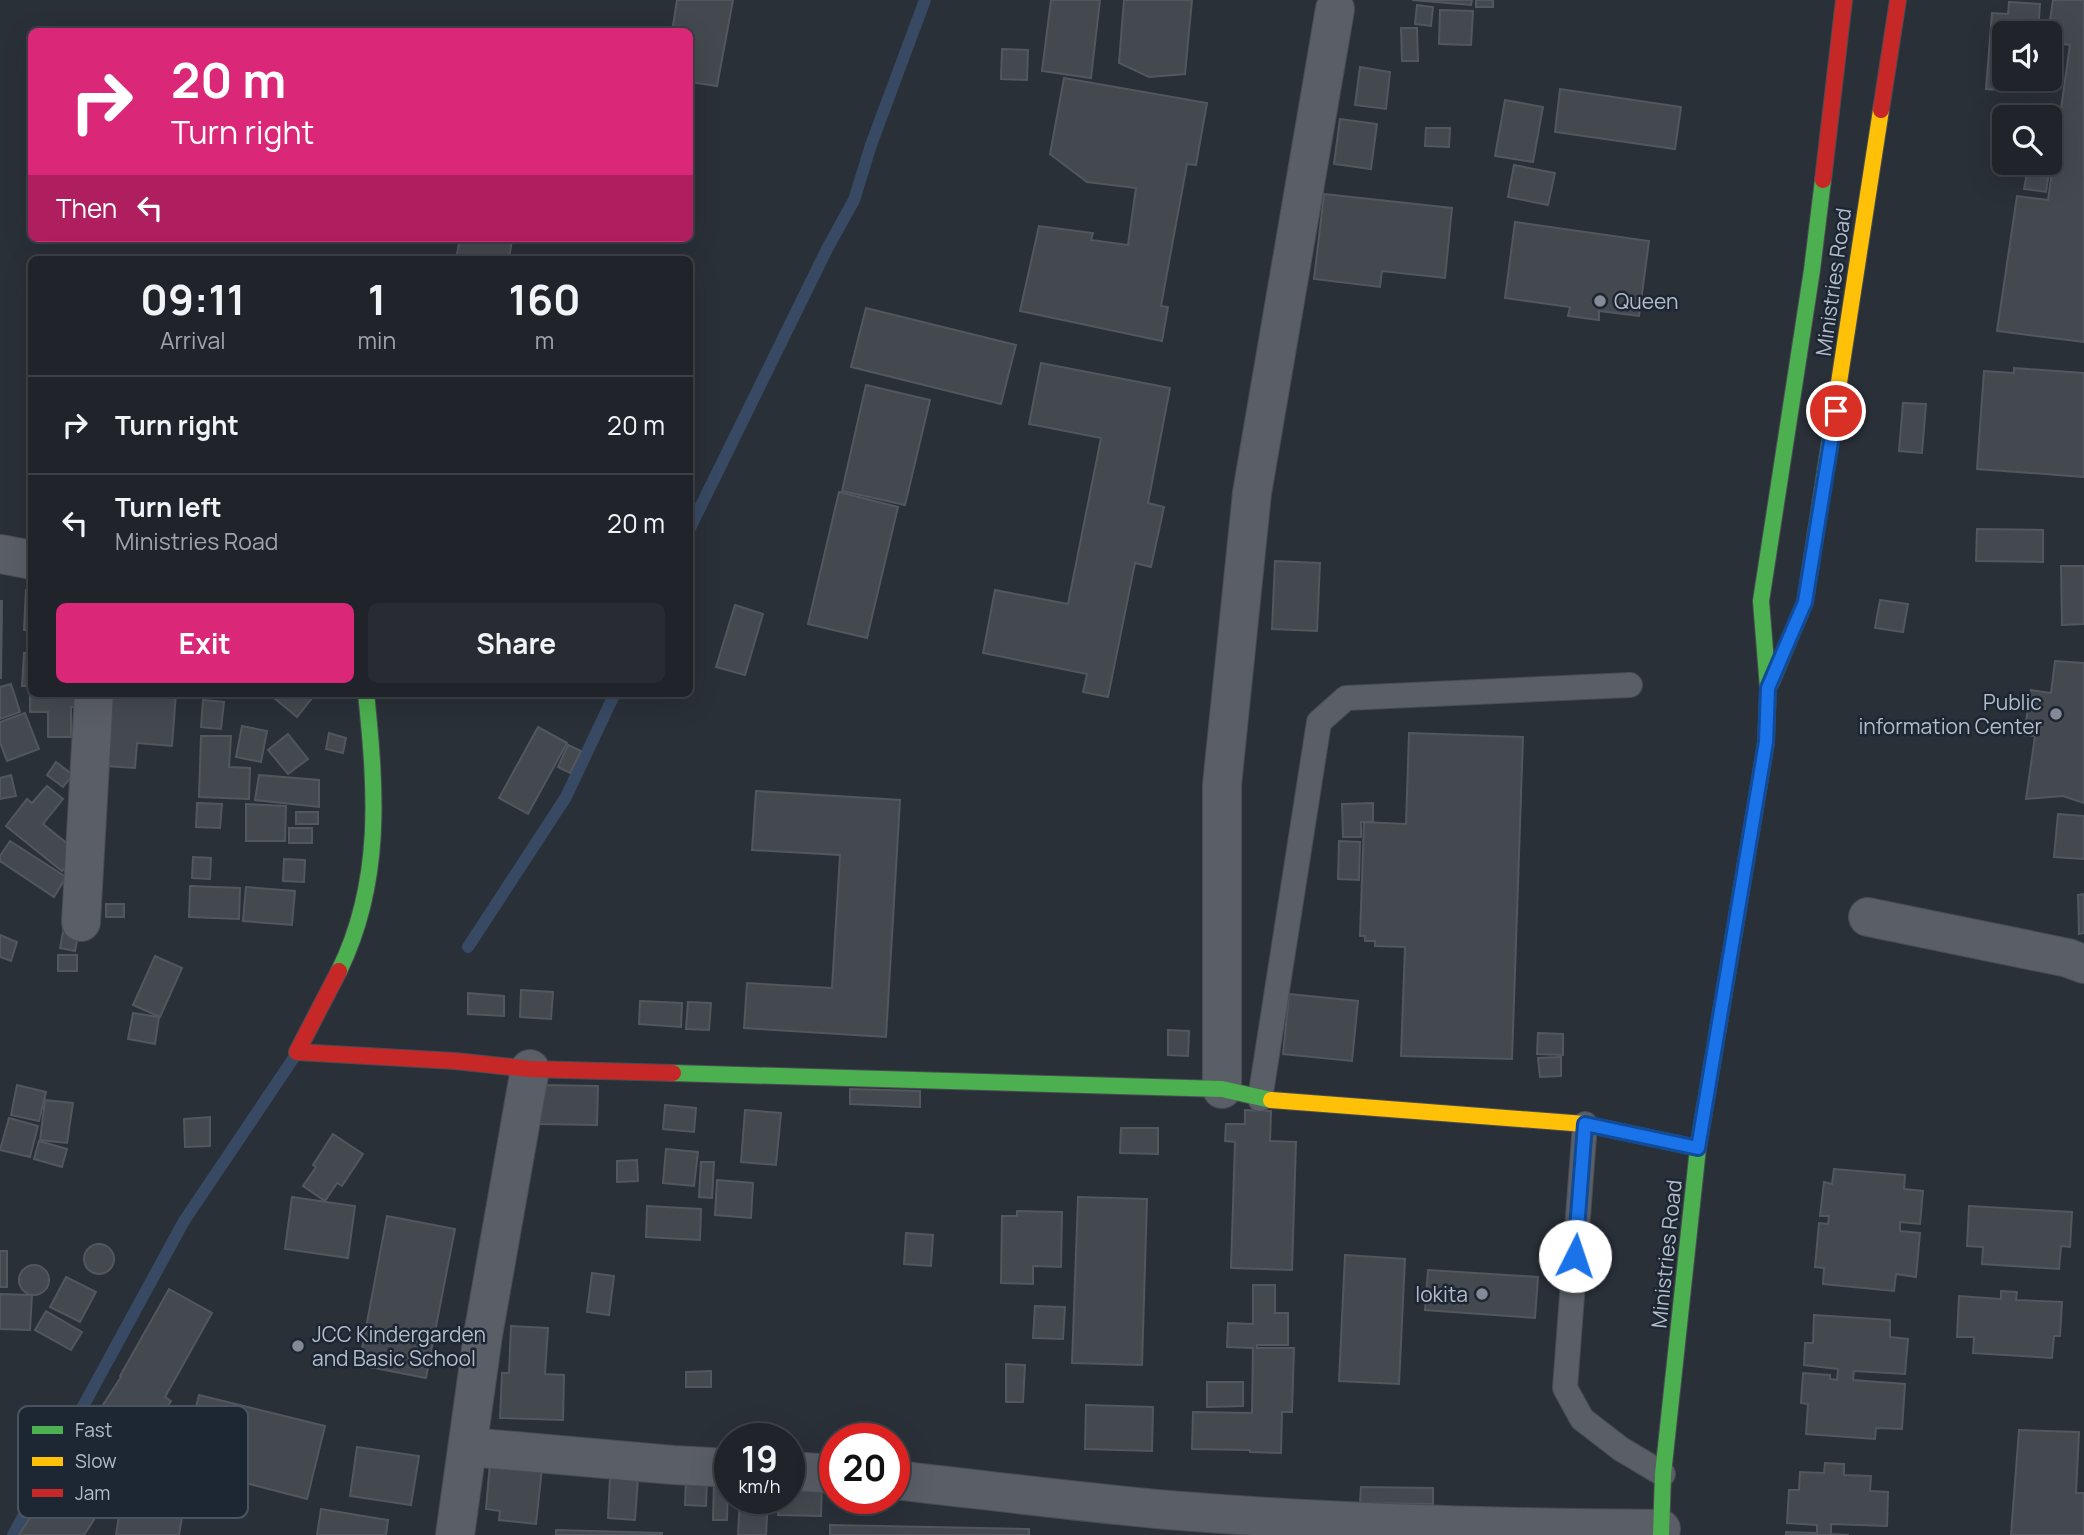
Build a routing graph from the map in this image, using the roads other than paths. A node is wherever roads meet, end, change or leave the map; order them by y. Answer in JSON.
{"nodes":[{"id":1,"x":1844,"y":0,"type":"edge"},
{"id":2,"x":1898,"y":0,"type":"edge"},
{"id":3,"x":1335,"y":9,"type":"dead end"},
{"id":4,"x":0,"y":554,"type":"edge"},
{"id":5,"x":28,"y":559,"type":"edge"},
{"id":6,"x":1630,"y":685,"type":"dead end"},
{"id":7,"x":1768,"y":688,"type":"junction"},
{"id":8,"x":94,"y":697,"type":"edge"},
{"id":9,"x":366,"y":697,"type":"edge"},
{"id":10,"x":1868,"y":917,"type":"dead end"},
{"id":11,"x":81,"y":922,"type":"dead end"},
{"id":12,"x":2084,"y":964,"type":"edge"},
{"id":13,"x":530,"y":1069,"type":"junction"},
{"id":14,"x":1222,"y":1089,"type":"junction"},
{"id":15,"x":1260,"y":1099,"type":"junction"},
{"id":16,"x":1585,"y":1124,"type":"junction"},
{"id":17,"x":1698,"y":1148,"type":"junction"},
{"id":18,"x":469,"y":1447,"type":"junction"},
{"id":19,"x":714,"y":1467,"type":"edge"},
{"id":20,"x":1663,"y":1474,"type":"junction"},
{"id":21,"x":910,"y":1482,"type":"edge"},
{"id":22,"x":1661,"y":1532,"type":"edge"},
{"id":23,"x":455,"y":1535,"type":"edge"}],
"edges":[{"from":1,"to":7,"type":"main road","name":"Ministries Road"},
{"from":2,"to":7,"type":"main road","name":"Ministries Road"},
{"from":3,"to":14,"type":"street"},
{"from":4,"to":5,"type":"street"},
{"from":6,"to":15,"type":"lane"},
{"from":7,"to":17,"type":"main road","name":"Ministries Road"},
{"from":8,"to":11,"type":"street"},
{"from":9,"to":13,"type":"main road"},
{"from":10,"to":12,"type":"street"},
{"from":13,"to":14,"type":"main road"},
{"from":13,"to":18,"type":"street"},
{"from":14,"to":15,"type":"main road"},
{"from":15,"to":16,"type":"main road"},
{"from":16,"to":17,"type":"main road"},
{"from":16,"to":20,"type":"lane"},
{"from":17,"to":20,"type":"main road","name":"Ministries Road"},
{"from":18,"to":19,"type":"street"},
{"from":18,"to":23,"type":"street"},
{"from":20,"to":22,"type":"main road","name":"Ministries Road"},
{"from":21,"to":22,"type":"street"}]}
